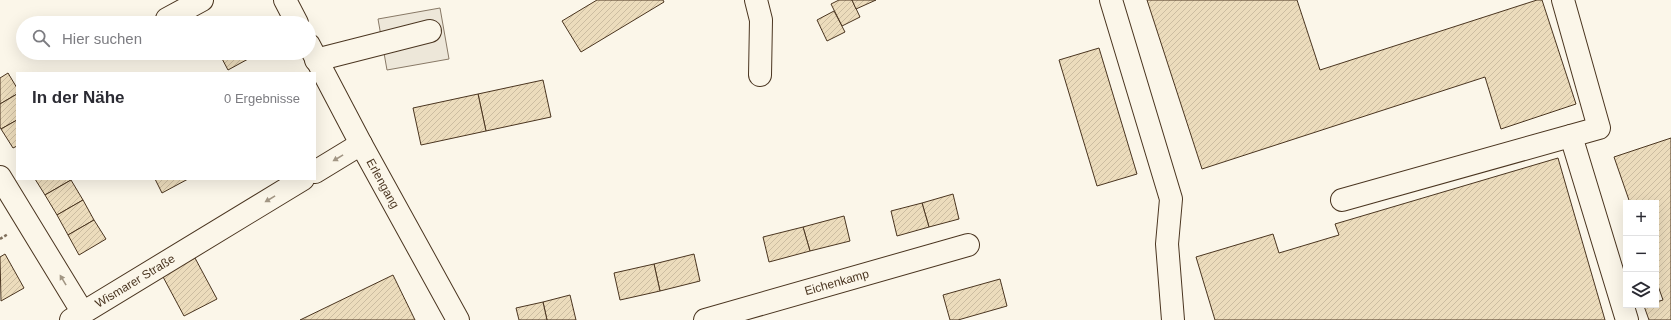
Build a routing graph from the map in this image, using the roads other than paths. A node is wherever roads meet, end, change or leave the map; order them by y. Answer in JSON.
{"nodes":[{"id":1,"x":202,"y":0,"type":"edge"},
{"id":2,"x":285,"y":0,"type":"edge"},
{"id":3,"x":756,"y":0,"type":"edge"},
{"id":4,"x":1111,"y":0,"type":"edge"},
{"id":5,"x":1563,"y":0,"type":"edge"},
{"id":6,"x":173,"y":16,"type":"edge"},
{"id":7,"x":293,"y":16,"type":"edge"},
{"id":8,"x":430,"y":31,"type":"dead end"},
{"id":9,"x":316,"y":52,"type":"edge"},
{"id":10,"x":316,"y":59,"type":"edge"},
{"id":11,"x":760,"y":75,"type":"dead end"},
{"id":12,"x":1571,"y":136,"type":"junction"},
{"id":13,"x":361,"y":144,"type":"junction"},
{"id":14,"x":316,"y":171,"type":"edge"},
{"id":15,"x":0,"y":178,"type":"edge"},
{"id":16,"x":301,"y":180,"type":"edge"},
{"id":17,"x":1342,"y":200,"type":"dead end"},
{"id":18,"x":968,"y":245,"type":"dead end"},
{"id":19,"x":77,"y":317,"type":"edge"},
{"id":20,"x":458,"y":320,"type":"edge"},
{"id":21,"x":705,"y":320,"type":"edge"},
{"id":22,"x":1173,"y":320,"type":"edge"},
{"id":23,"x":1627,"y":320,"type":"edge"}],
"edges":[{"from":1,"to":6,"type":"street"},
{"from":2,"to":7,"type":"street"},
{"from":3,"to":11,"type":"street"},
{"from":4,"to":22,"type":"street"},
{"from":5,"to":12,"type":"street"},
{"from":8,"to":9,"type":"street"},
{"from":10,"to":13,"type":"street","name":"Erlengang"},
{"from":12,"to":17,"type":"street"},
{"from":12,"to":23,"type":"street"},
{"from":13,"to":14,"type":"street","one_way":true},
{"from":13,"to":20,"type":"street","name":"Erlengang"},
{"from":19,"to":15,"type":"street","name":"Wismarer Straße","one_way":true},
{"from":16,"to":19,"type":"street","name":"Wismarer Straße","one_way":true},
{"from":18,"to":21,"type":"street","name":"Eichenkamp"}]}
